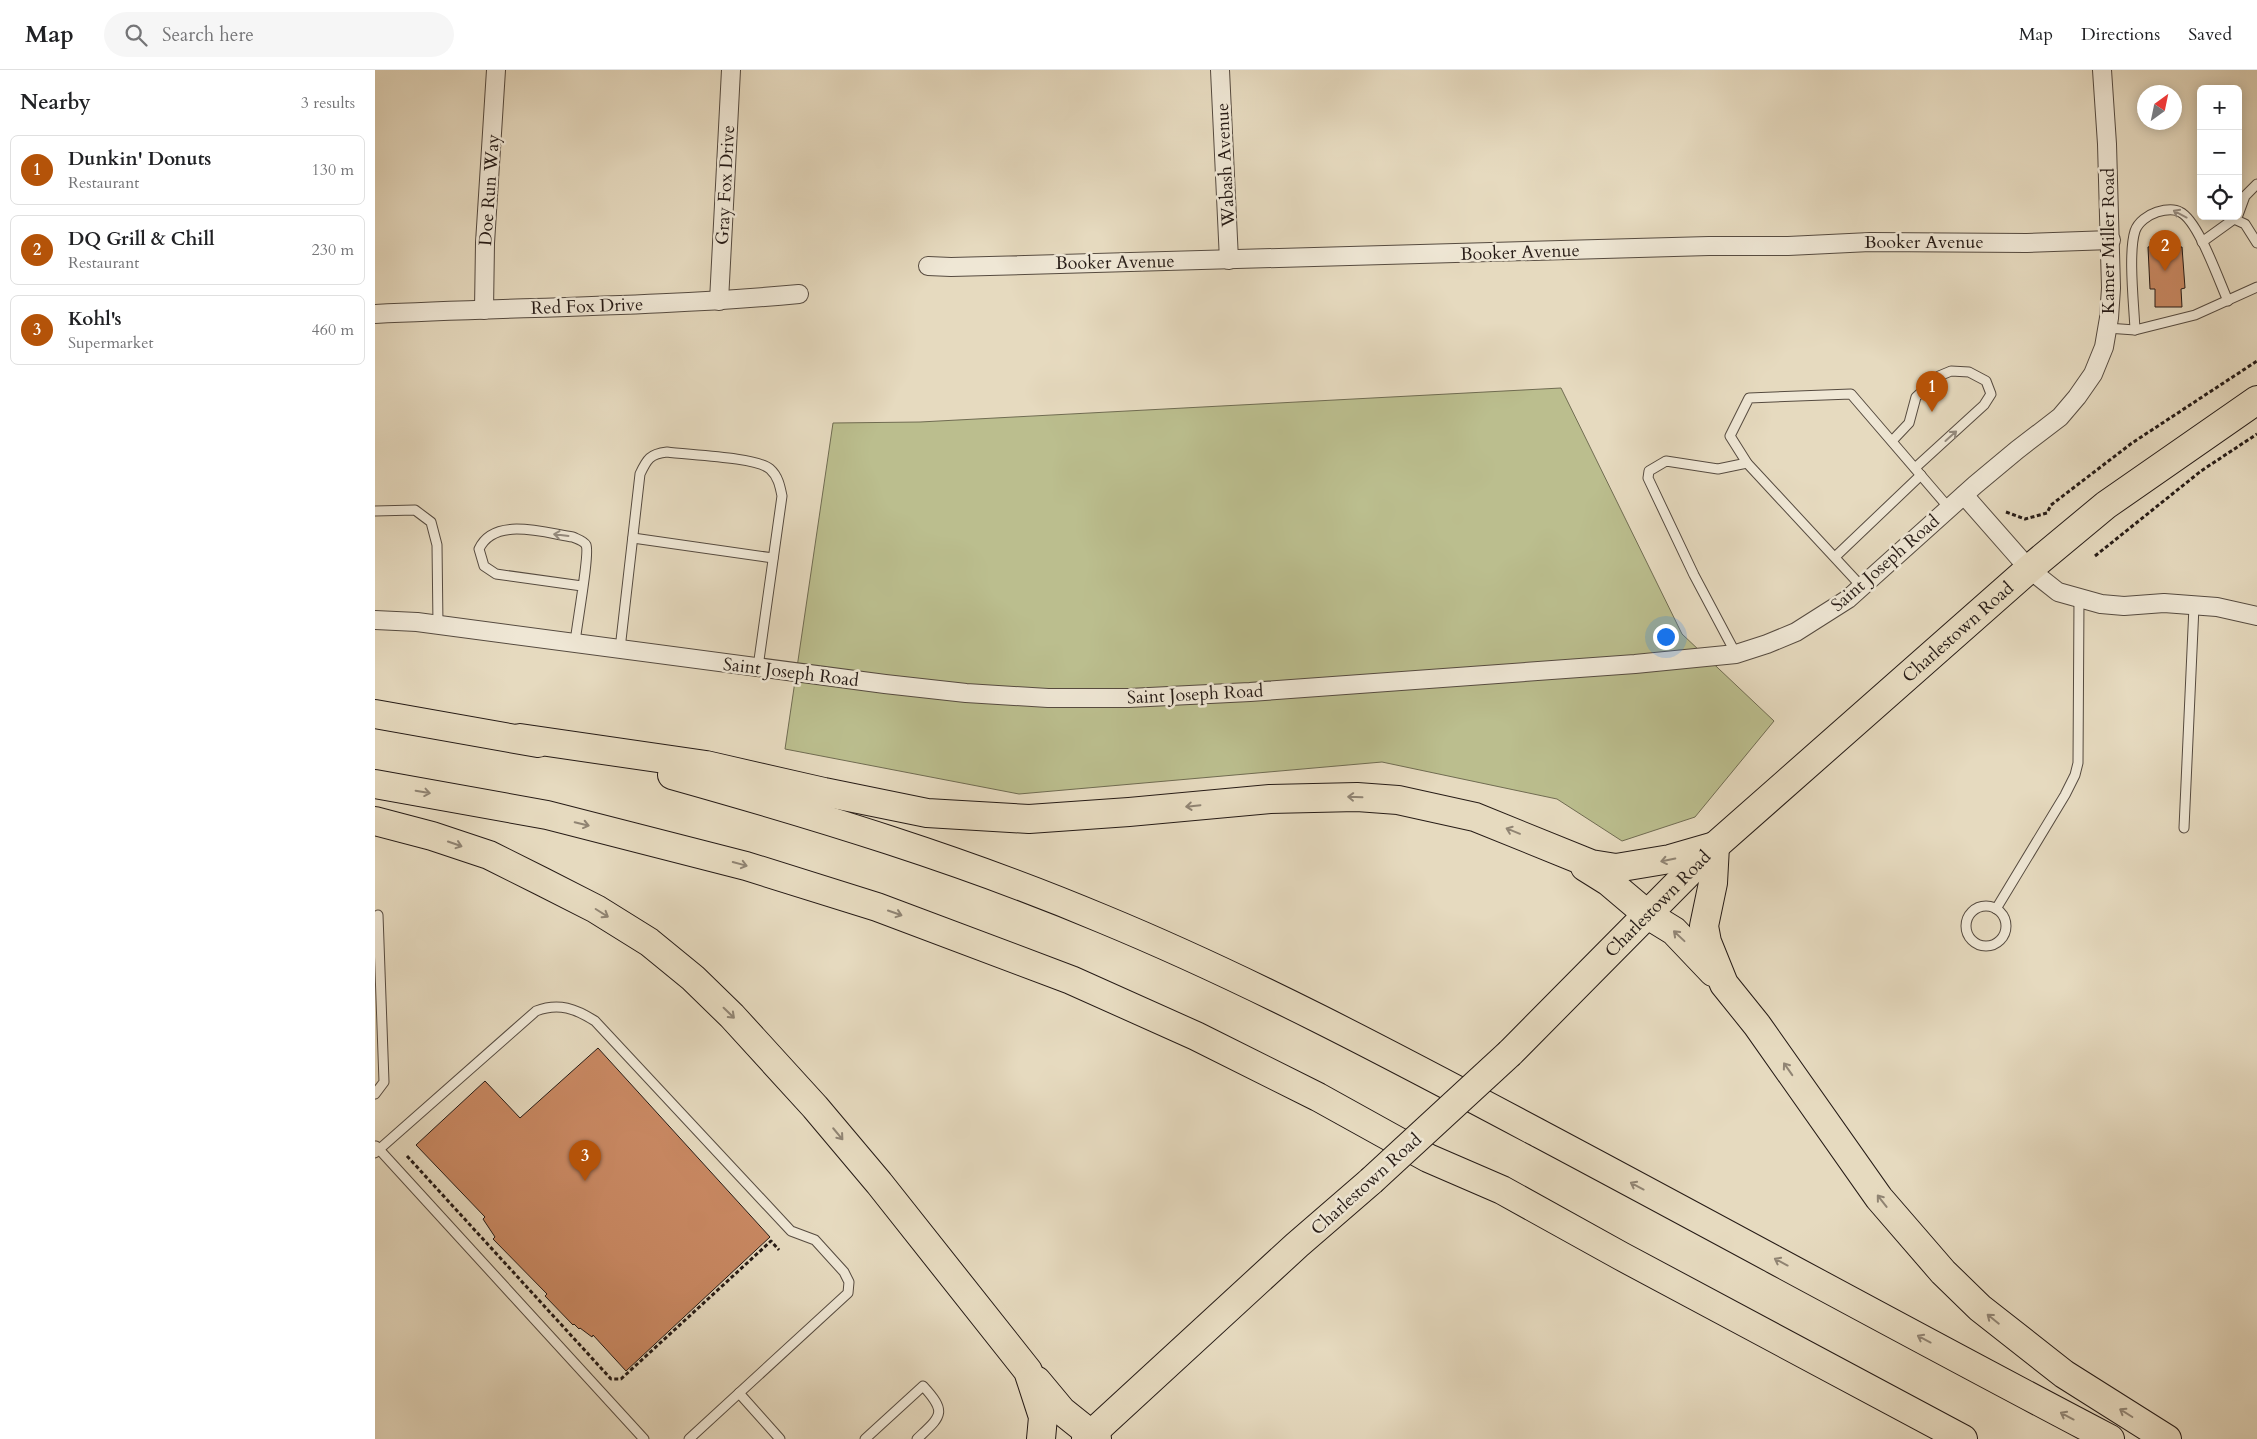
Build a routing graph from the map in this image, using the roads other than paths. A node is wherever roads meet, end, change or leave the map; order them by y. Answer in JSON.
{"nodes":[{"id":1,"x":496,"y":70,"type":"edge"},
{"id":2,"x":731,"y":70,"type":"edge"},
{"id":3,"x":1220,"y":70,"type":"edge"},
{"id":4,"x":2103,"y":70,"type":"edge"},
{"id":5,"x":2257,"y":184,"type":"edge"},
{"id":6,"x":2242,"y":205,"type":"edge"},
{"id":7,"x":2232,"y":220,"type":"edge"},
{"id":8,"x":2241,"y":220,"type":"edge"},
{"id":9,"x":2111,"y":240,"type":"junction"},
{"id":10,"x":2202,"y":242,"type":"junction"},
{"id":11,"x":2257,"y":243,"type":"edge"},
{"id":12,"x":1229,"y":260,"type":"junction"},
{"id":13,"x":928,"y":266,"type":"dead end"},
{"id":14,"x":2257,"y":287,"type":"edge"},
{"id":15,"x":799,"y":294,"type":"dead end"},
{"id":16,"x":719,"y":301,"type":"junction"},
{"id":17,"x":2228,"y":301,"type":"junction"},
{"id":18,"x":484,"y":310,"type":"junction"},
{"id":19,"x":375,"y":314,"type":"edge"},
{"id":20,"x":2107,"y":328,"type":"junction"},
{"id":21,"x":2135,"y":330,"type":"junction"},
{"id":22,"x":2257,"y":400,"type":"edge"},
{"id":23,"x":1892,"y":442,"type":"junction"},
{"id":24,"x":1747,"y":463,"type":"junction"},
{"id":25,"x":1918,"y":472,"type":"junction"},
{"id":26,"x":1964,"y":495,"type":"junction"},
{"id":27,"x":1949,"y":508,"type":"junction"},
{"id":28,"x":375,"y":511,"type":"edge"},
{"id":29,"x":633,"y":538,"type":"junction"},
{"id":30,"x":1835,"y":557,"type":"junction"},
{"id":31,"x":773,"y":558,"type":"junction"},
{"id":32,"x":2029,"y":569,"type":"junction"},
{"id":33,"x":582,"y":586,"type":"junction"},
{"id":34,"x":1863,"y":587,"type":"junction"},
{"id":35,"x":2079,"y":599,"type":"junction"},
{"id":36,"x":2194,"y":606,"type":"junction"},
{"id":37,"x":2257,"y":616,"type":"edge"},
{"id":38,"x":375,"y":620,"type":"edge"},
{"id":39,"x":438,"y":625,"type":"junction"},
{"id":40,"x":575,"y":643,"type":"junction"},
{"id":41,"x":620,"y":649,"type":"junction"},
{"id":42,"x":1736,"y":654,"type":"junction"},
{"id":43,"x":757,"y":667,"type":"junction"},
{"id":44,"x":375,"y":714,"type":"edge"},
{"id":45,"x":520,"y":738,"type":"junction"},
{"id":46,"x":375,"y":784,"type":"edge"},
{"id":47,"x":375,"y":821,"type":"edge"},
{"id":48,"x":2184,"y":828,"type":"dead end"},
{"id":49,"x":1715,"y":846,"type":"junction"},
{"id":50,"x":1570,"y":857,"type":"junction"},
{"id":51,"x":1996,"y":909,"type":"junction"},
{"id":52,"x":1648,"y":914,"type":"junction"},
{"id":53,"x":378,"y":915,"type":"dead end"},
{"id":54,"x":1724,"y":984,"type":"junction"},
{"id":55,"x":375,"y":1094,"type":"edge"},
{"id":56,"x":376,"y":1149,"type":"edge"},
{"id":57,"x":1029,"y":1371,"type":"junction"},
{"id":58,"x":739,"y":1393,"type":"junction"},
{"id":59,"x":1091,"y":1437,"type":"edge"},
{"id":60,"x":644,"y":1439,"type":"edge"},
{"id":61,"x":689,"y":1439,"type":"edge"},
{"id":62,"x":781,"y":1439,"type":"edge"},
{"id":63,"x":865,"y":1439,"type":"edge"},
{"id":64,"x":917,"y":1439,"type":"edge"},
{"id":65,"x":1041,"y":1439,"type":"edge"},
{"id":66,"x":1963,"y":1439,"type":"edge"},
{"id":67,"x":2110,"y":1439,"type":"edge"},
{"id":68,"x":2167,"y":1439,"type":"edge"}],
"edges":[{"from":1,"to":18,"type":"street","name":"Doe Run Way"},
{"from":2,"to":16,"type":"street","name":"Gray Fox Drive"},
{"from":3,"to":12,"type":"street","name":"Wabash Avenue"},
{"from":4,"to":9,"type":"street","name":"Kamer Miller Road"},
{"from":5,"to":6,"type":"lane"},
{"from":7,"to":10,"type":"lane"},
{"from":8,"to":11,"type":"lane"},
{"from":9,"to":12,"type":"street","name":"Booker Avenue"},
{"from":9,"to":20,"type":"street","name":"Kamer Miller Road"},
{"from":10,"to":17,"type":"lane"},
{"from":10,"to":21,"type":"lane","one_way":true},
{"from":12,"to":13,"type":"street","name":"Booker Avenue"},
{"from":14,"to":17,"type":"lane"},
{"from":15,"to":16,"type":"street","name":"Red Fox Drive"},
{"from":16,"to":18,"type":"street","name":"Red Fox Drive"},
{"from":17,"to":21,"type":"lane"},
{"from":18,"to":19,"type":"street","name":"Red Fox Drive"},
{"from":20,"to":21,"type":"lane"},
{"from":20,"to":26,"type":"street","name":"Kamer Miller Road"},
{"from":22,"to":32,"type":"main road","name":"Charlestown Road"},
{"from":23,"to":24,"type":"lane"},
{"from":23,"to":25,"type":"lane"},
{"from":25,"to":23,"type":"lane","one_way":true},
{"from":24,"to":30,"type":"lane"},
{"from":24,"to":42,"type":"lane"},
{"from":25,"to":27,"type":"lane"},
{"from":25,"to":30,"type":"lane"},
{"from":26,"to":27,"type":"street","name":"Saint Joseph Road"},
{"from":26,"to":32,"type":"street"},
{"from":27,"to":34,"type":"street","name":"Saint Joseph Road"},
{"from":28,"to":39,"type":"lane"},
{"from":29,"to":31,"type":"lane"},
{"from":29,"to":31,"type":"lane"},
{"from":29,"to":41,"type":"lane"},
{"from":30,"to":34,"type":"lane"},
{"from":31,"to":43,"type":"lane"},
{"from":32,"to":35,"type":"street"},
{"from":32,"to":49,"type":"main road","name":"Charlestown Road"},
{"from":33,"to":33,"type":"lane","one_way":true},
{"from":33,"to":40,"type":"lane"},
{"from":34,"to":42,"type":"street","name":"Saint Joseph Road"},
{"from":35,"to":36,"type":"street"},
{"from":35,"to":51,"type":"lane"},
{"from":36,"to":37,"type":"street"},
{"from":36,"to":48,"type":"lane"},
{"from":38,"to":39,"type":"street","name":"Saint Joseph Road"},
{"from":39,"to":40,"type":"street","name":"Saint Joseph Road"},
{"from":40,"to":41,"type":"street","name":"Saint Joseph Road"},
{"from":41,"to":43,"type":"street","name":"Saint Joseph Road"},
{"from":42,"to":43,"type":"street","name":"Saint Joseph Road"},
{"from":44,"to":45,"type":"main road"},
{"from":50,"to":45,"type":"main road","one_way":true},
{"from":67,"to":45,"type":"main road","one_way":true},
{"from":46,"to":66,"type":"main road","one_way":true},
{"from":47,"to":57,"type":"main road","one_way":true},
{"from":49,"to":50,"type":"main road","one_way":true},
{"from":49,"to":52,"type":"main road","name":"Charlestown Road"},
{"from":49,"to":54,"type":"main road"},
{"from":50,"to":52,"type":"main road"},
{"from":51,"to":51,"type":"lane"},
{"from":54,"to":52,"type":"main road","one_way":true},
{"from":52,"to":59,"type":"main road","name":"Charlestown Road","bridge":true},
{"from":53,"to":55,"type":"lane"},
{"from":68,"to":54,"type":"main road","one_way":true},
{"from":56,"to":58,"type":"lane"},
{"from":56,"to":60,"type":"lane"},
{"from":57,"to":59,"type":"main road"},
{"from":57,"to":65,"type":"main road"},
{"from":58,"to":61,"type":"lane"},
{"from":58,"to":62,"type":"lane"},
{"from":63,"to":64,"type":"lane"}]}
